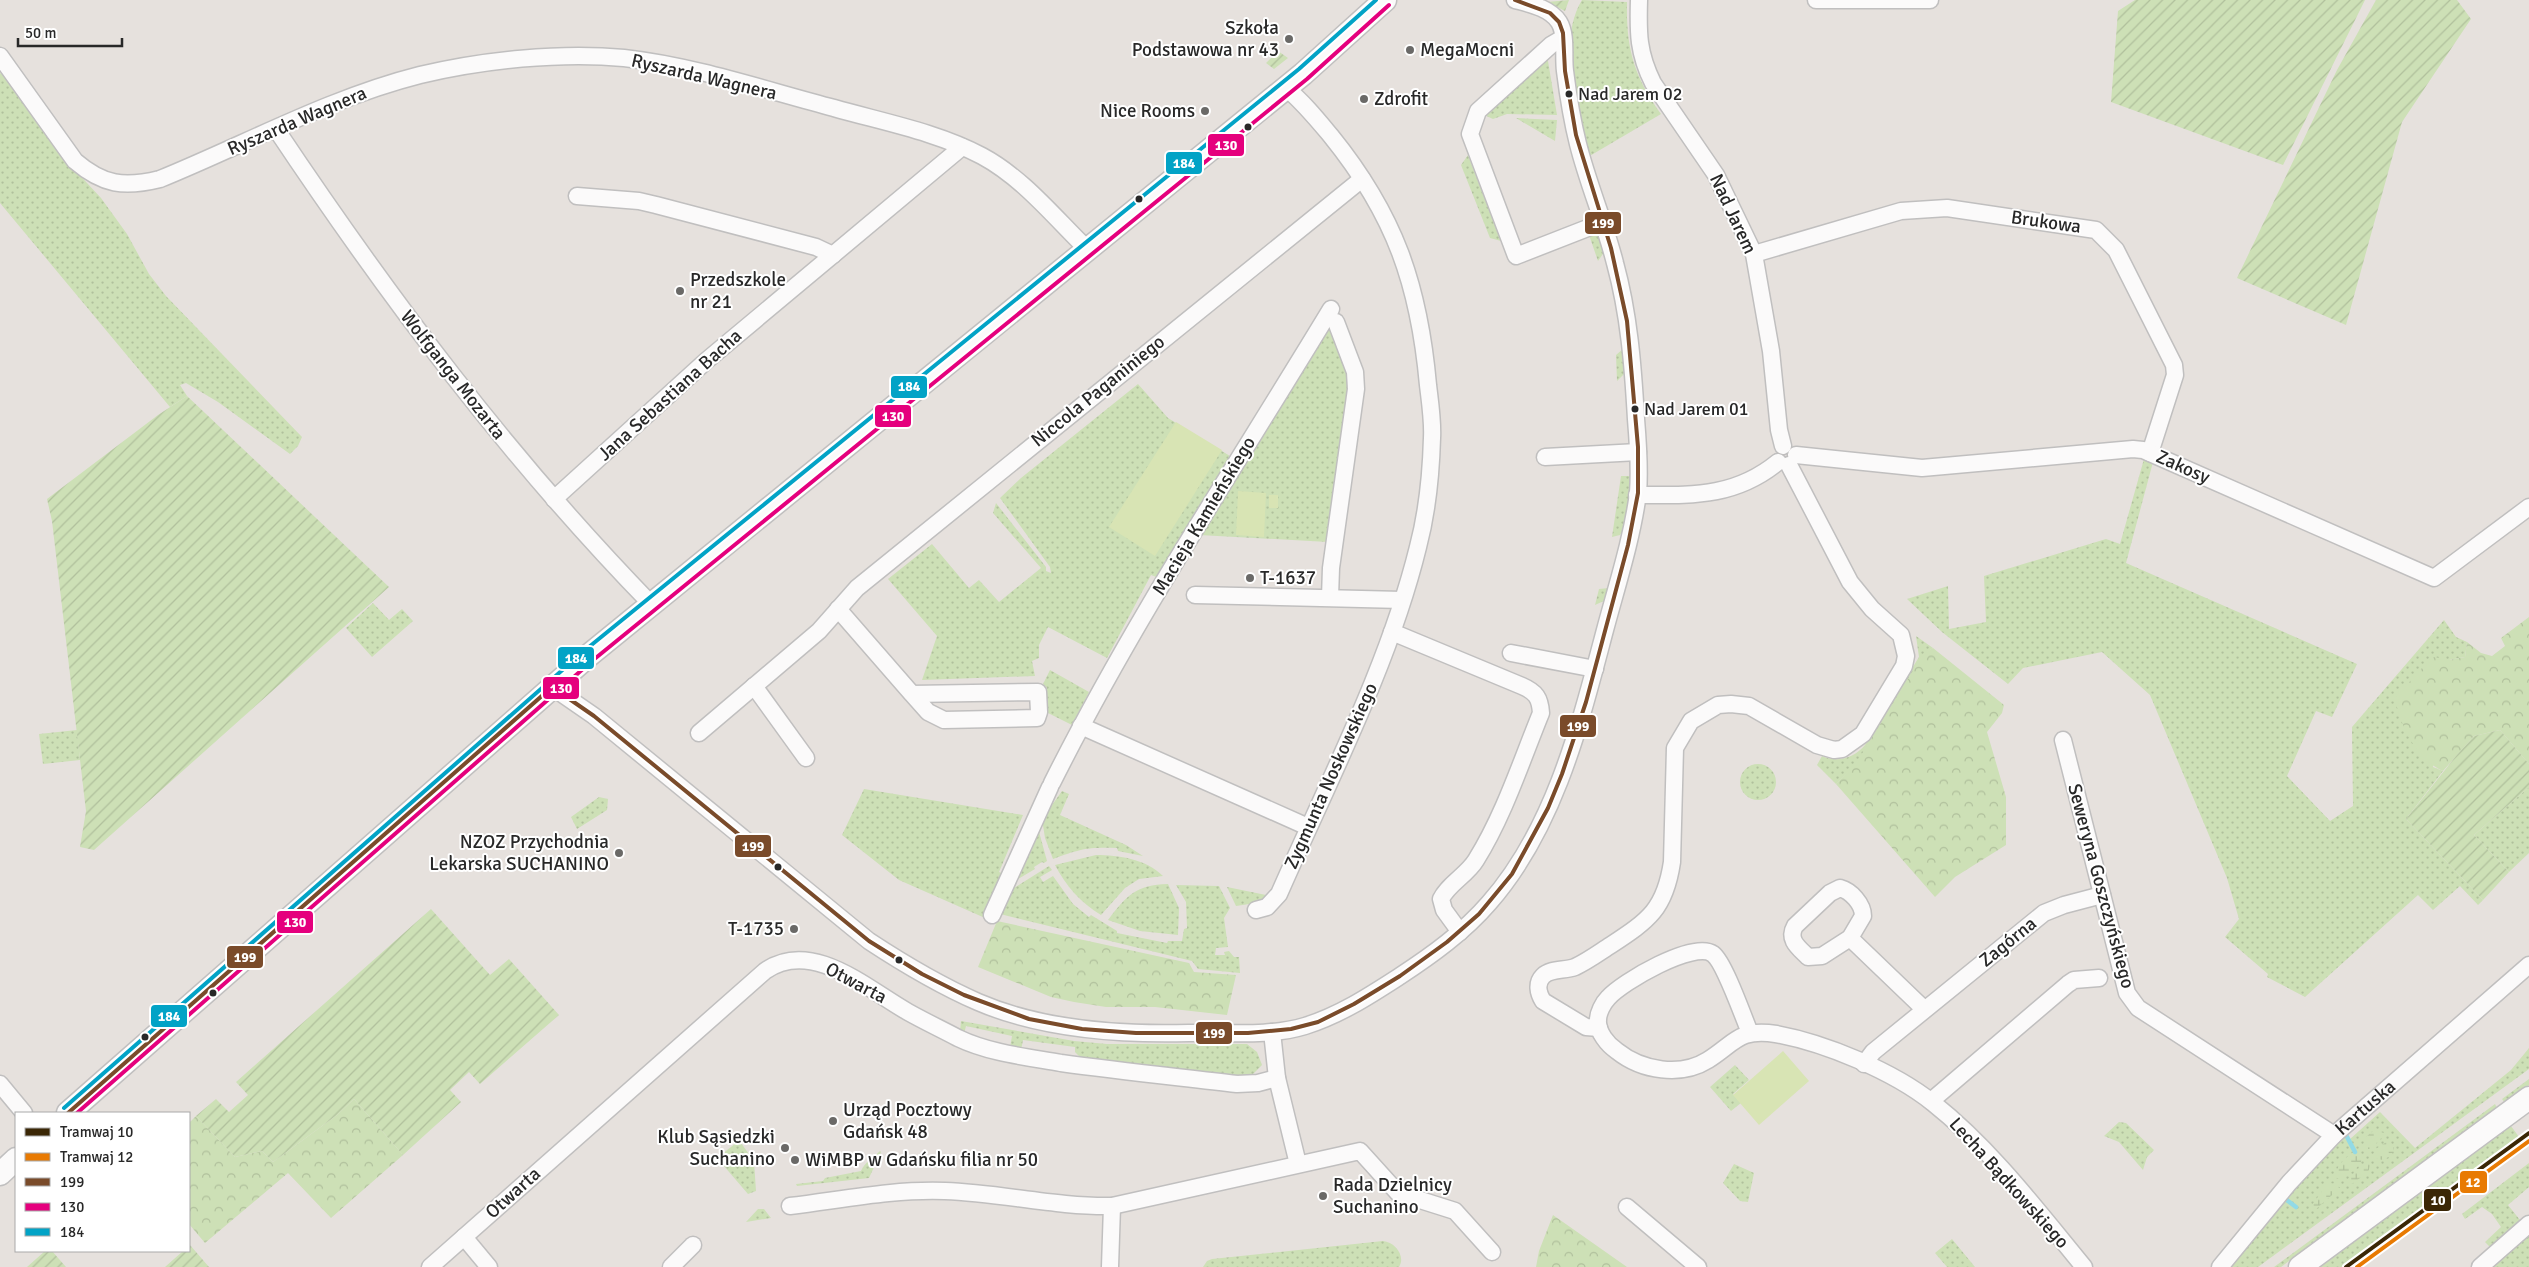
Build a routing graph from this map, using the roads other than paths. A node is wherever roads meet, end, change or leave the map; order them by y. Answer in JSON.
{"nodes":[{"id":1,"x":1385,"y":0,"type":"edge"},
{"id":2,"x":1515,"y":0,"type":"edge"},
{"id":3,"x":1639,"y":0,"type":"edge"},
{"id":4,"x":1816,"y":0,"type":"edge"},
{"id":5,"x":1930,"y":0,"type":"edge"},
{"id":6,"x":1563,"y":38,"type":"junction"},
{"id":7,"x":0,"y":56,"type":"edge"},
{"id":8,"x":1286,"y":88,"type":"junction"},
{"id":9,"x":276,"y":129,"type":"junction"},
{"id":10,"x":962,"y":147,"type":"junction"},
{"id":11,"x":1362,"y":179,"type":"junction"},
{"id":12,"x":577,"y":196,"type":"dead end"},
{"id":13,"x":1603,"y":222,"type":"junction"},
{"id":14,"x":1087,"y":249,"type":"junction"},
{"id":15,"x":1754,"y":254,"type":"junction"},
{"id":16,"x":833,"y":255,"type":"junction"},
{"id":17,"x":1638,"y":452,"type":"junction"},
{"id":18,"x":2150,"y":453,"type":"junction"},
{"id":19,"x":1787,"y":457,"type":"junction"},
{"id":20,"x":1545,"y":458,"type":"dead end"},
{"id":21,"x":1638,"y":495,"type":"junction"},
{"id":22,"x":554,"y":499,"type":"junction"},
{"id":23,"x":2529,"y":507,"type":"edge"},
{"id":24,"x":1195,"y":595,"type":"dead end"},
{"id":25,"x":1330,"y":597,"type":"junction"},
{"id":26,"x":1402,"y":600,"type":"junction"},
{"id":27,"x":651,"y":604,"type":"junction"},
{"id":28,"x":838,"y":610,"type":"junction"},
{"id":29,"x":1392,"y":632,"type":"junction"},
{"id":30,"x":1511,"y":652,"type":"dead end"},
{"id":31,"x":1595,"y":668,"type":"junction"},
{"id":32,"x":754,"y":686,"type":"junction"},
{"id":33,"x":552,"y":687,"type":"junction"},
{"id":34,"x":912,"y":694,"type":"junction"},
{"id":35,"x":1081,"y":726,"type":"junction"},
{"id":36,"x":699,"y":733,"type":"dead end"},
{"id":37,"x":2063,"y":740,"type":"dead end"},
{"id":38,"x":806,"y":758,"type":"dead end"},
{"id":39,"x":1308,"y":827,"type":"junction"},
{"id":40,"x":2102,"y":895,"type":"junction"},
{"id":41,"x":1256,"y":910,"type":"dead end"},
{"id":42,"x":992,"y":914,"type":"dead end"},
{"id":43,"x":1460,"y":932,"type":"junction"},
{"id":44,"x":1850,"y":938,"type":"junction"},
{"id":45,"x":2529,"y":965,"type":"edge"},
{"id":46,"x":2099,"y":978,"type":"dead end"},
{"id":47,"x":1924,"y":1009,"type":"junction"},
{"id":48,"x":1599,"y":1028,"type":"junction"},
{"id":49,"x":1272,"y":1032,"type":"junction"},
{"id":50,"x":1750,"y":1033,"type":"junction"},
{"id":51,"x":1864,"y":1064,"type":"junction"},
{"id":52,"x":1277,"y":1078,"type":"junction"},
{"id":53,"x":0,"y":1084,"type":"edge"},
{"id":54,"x":2528,"y":1100,"type":"edge"},
{"id":55,"x":1931,"y":1102,"type":"junction"},
{"id":56,"x":23,"y":1112,"type":"edge"},
{"id":57,"x":69,"y":1112,"type":"edge"},
{"id":58,"x":2334,"y":1135,"type":"junction"},
{"id":59,"x":15,"y":1160,"type":"edge"},
{"id":60,"x":1298,"y":1164,"type":"junction"},
{"id":61,"x":0,"y":1174,"type":"edge"},
{"id":62,"x":790,"y":1206,"type":"dead end"},
{"id":63,"x":1112,"y":1206,"type":"junction"},
{"id":64,"x":1627,"y":1207,"type":"dead end"},
{"id":65,"x":2529,"y":1224,"type":"edge"},
{"id":66,"x":464,"y":1237,"type":"junction"},
{"id":67,"x":693,"y":1245,"type":"dead end"},
{"id":68,"x":1492,"y":1252,"type":"dead end"},
{"id":69,"x":430,"y":1267,"type":"edge"},
{"id":70,"x":489,"y":1267,"type":"edge"},
{"id":71,"x":671,"y":1267,"type":"edge"},
{"id":72,"x":1110,"y":1267,"type":"edge"},
{"id":73,"x":1698,"y":1267,"type":"edge"},
{"id":74,"x":2084,"y":1267,"type":"edge"},
{"id":75,"x":2220,"y":1267,"type":"edge"},
{"id":76,"x":2300,"y":1267,"type":"edge"},
{"id":77,"x":2480,"y":1267,"type":"edge"}],
"edges":[{"from":1,"to":8,"type":"street"},
{"from":2,"to":6,"type":"street"},
{"from":3,"to":15,"type":"street","name":"Nad Jarem"},
{"from":4,"to":5,"type":"street"},
{"from":6,"to":13,"type":"street"},
{"from":6,"to":13,"type":"street"},
{"from":7,"to":9,"type":"street","name":"Ryszarda Wagnera"},
{"from":8,"to":11,"type":"street","name":"Zygmunta Noskowskiego"},
{"from":8,"to":14,"type":"street"},
{"from":9,"to":10,"type":"street","name":"Ryszarda Wagnera"},
{"from":9,"to":22,"type":"street","name":"Wolfganga Mozarta"},
{"from":10,"to":14,"type":"street","name":"Ryszarda Wagnera"},
{"from":10,"to":16,"type":"street","name":"Jana Sebastiana Bacha"},
{"from":11,"to":26,"type":"street","name":"Zygmunta Noskowskiego"},
{"from":11,"to":28,"type":"street","name":"Niccola Paganiniego"},
{"from":12,"to":16,"type":"street"},
{"from":13,"to":17,"type":"street"},
{"from":14,"to":27,"type":"street"},
{"from":15,"to":18,"type":"street","name":"Brukowa"},
{"from":15,"to":19,"type":"street","name":"Nad Jarem"},
{"from":16,"to":22,"type":"street","name":"Jana Sebastiana Bacha"},
{"from":17,"to":20,"type":"street"},
{"from":17,"to":21,"type":"street"},
{"from":18,"to":19,"type":"street","name":"Zakosy"},
{"from":18,"to":23,"type":"street","name":"Zakosy"},
{"from":19,"to":21,"type":"street"},
{"from":19,"to":48,"type":"street"},
{"from":21,"to":31,"type":"street"},
{"from":22,"to":27,"type":"street","name":"Wolfganga Mozarta"},
{"from":24,"to":25,"type":"street","name":"Macieja Kamieńskiego"},
{"from":25,"to":26,"type":"street","name":"Macieja Kamieńskiego"},
{"from":25,"to":35,"type":"street","name":"Macieja Kamieńskiego"},
{"from":26,"to":29,"type":"street","name":"Zygmunta Noskowskiego"},
{"from":27,"to":33,"type":"street"},
{"from":28,"to":32,"type":"street","name":"Niccola Paganiniego"},
{"from":28,"to":34,"type":"street"},
{"from":29,"to":39,"type":"street","name":"Zygmunta Noskowskiego"},
{"from":29,"to":43,"type":"street"},
{"from":30,"to":31,"type":"street"},
{"from":31,"to":43,"type":"street"},
{"from":32,"to":36,"type":"street","name":"Niccola Paganiniego"},
{"from":32,"to":38,"type":"street"},
{"from":33,"to":49,"type":"street"},
{"from":33,"to":57,"type":"street"},
{"from":34,"to":34,"type":"street"},
{"from":35,"to":39,"type":"street"},
{"from":35,"to":42,"type":"street","name":"Macieja Kamieńskiego"},
{"from":37,"to":40,"type":"street","name":"Seweryna Goszczyńskiego"},
{"from":39,"to":41,"type":"street","name":"Zygmunta Noskowskiego"},
{"from":40,"to":47,"type":"street","name":"Zagórna"},
{"from":40,"to":58,"type":"street","name":"Seweryna Goszczyńskiego"},
{"from":43,"to":49,"type":"street"},
{"from":44,"to":44,"type":"street"},
{"from":44,"to":47,"type":"street"},
{"from":45,"to":58,"type":"street","name":"Kartuska"},
{"from":46,"to":55,"type":"street"},
{"from":47,"to":51,"type":"street","name":"Zagórna"},
{"from":48,"to":50,"type":"street","name":"Lecha Bądkowskiego"},
{"from":48,"to":50,"type":"street"},
{"from":49,"to":52,"type":"street"},
{"from":50,"to":51,"type":"street","name":"Lecha Bądkowskiego"},
{"from":51,"to":55,"type":"street","name":"Lecha Bądkowskiego"},
{"from":52,"to":60,"type":"street"},
{"from":52,"to":66,"type":"street","name":"Otwarta"},
{"from":53,"to":56,"type":"street"},
{"from":54,"to":76,"type":"street"},
{"from":55,"to":74,"type":"street","name":"Lecha Bądkowskiego"},
{"from":58,"to":75,"type":"street","name":"Kartuska"},
{"from":59,"to":61,"type":"street"},
{"from":60,"to":63,"type":"street"},
{"from":60,"to":68,"type":"street"},
{"from":62,"to":63,"type":"street"},
{"from":63,"to":72,"type":"street"},
{"from":64,"to":73,"type":"street"},
{"from":65,"to":77,"type":"street"},
{"from":66,"to":69,"type":"street","name":"Otwarta"},
{"from":66,"to":70,"type":"street"},
{"from":67,"to":71,"type":"street"}]}
